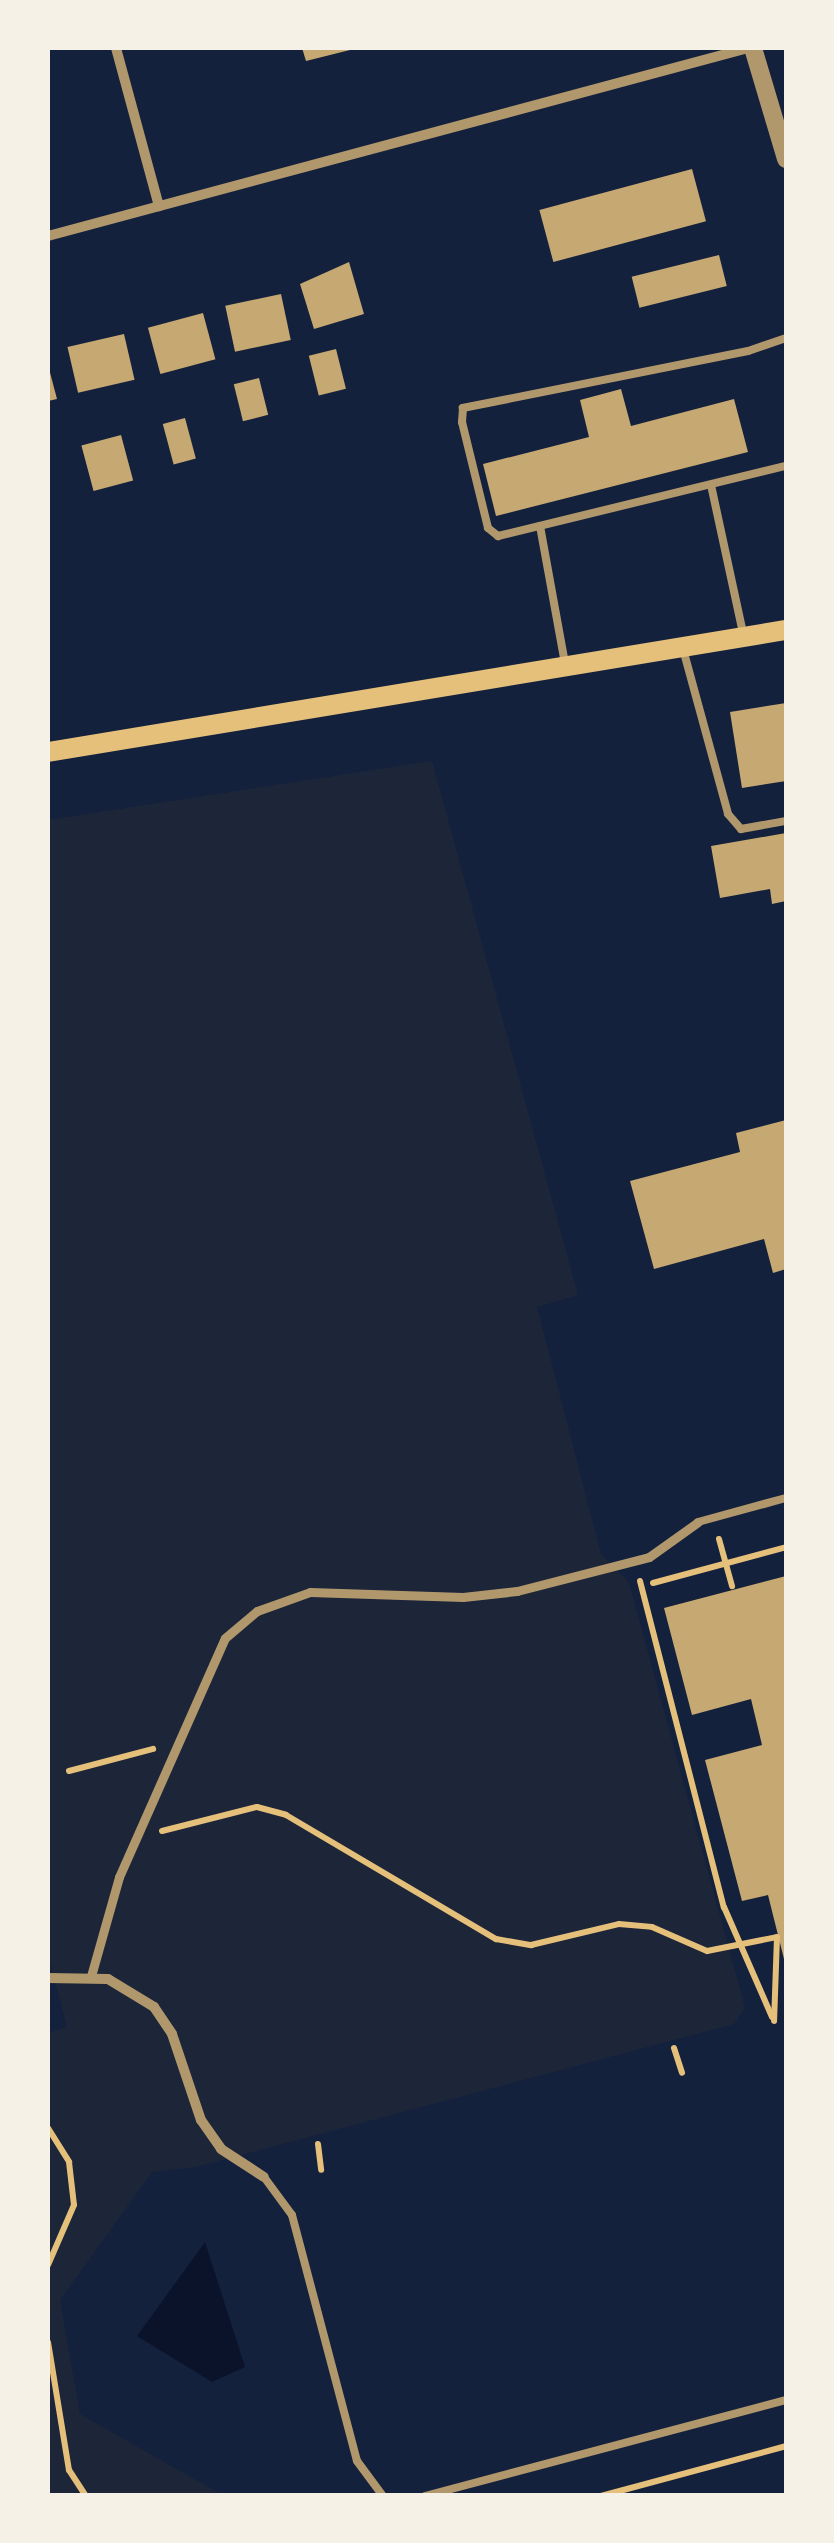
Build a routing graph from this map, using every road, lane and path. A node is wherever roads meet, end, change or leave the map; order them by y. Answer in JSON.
{"nodes":[{"id":1,"x":116,"y":48,"type":"edge"},
{"id":2,"x":751,"y":48,"type":"edge"},
{"id":3,"x":786,"y":159,"type":"edge"},
{"id":4,"x":159,"y":206,"type":"junction"},
{"id":5,"x":48,"y":236,"type":"edge"},
{"id":6,"x":786,"y":338,"type":"edge"},
{"id":7,"x":786,"y":466,"type":"edge"},
{"id":8,"x":711,"y":484,"type":"junction"},
{"id":9,"x":540,"y":526,"type":"junction"},
{"id":10,"x":786,"y":630,"type":"edge"},
{"id":11,"x":744,"y":638,"type":"junction"},
{"id":12,"x":684,"y":649,"type":"junction"},
{"id":13,"x":566,"y":668,"type":"junction"},
{"id":14,"x":48,"y":752,"type":"edge"},
{"id":15,"x":786,"y":821,"type":"edge"},
{"id":16,"x":786,"y":1498,"type":"edge"},
{"id":17,"x":714,"y":1518,"type":"junction"},
{"id":18,"x":698,"y":1522,"type":"joint"},
{"id":19,"x":786,"y":1547,"type":"edge"},
{"id":20,"x":634,"y":1560,"type":"junction"},
{"id":21,"x":726,"y":1563,"type":"junction"},
{"id":22,"x":642,"y":1586,"type":"junction"},
{"id":23,"x":732,"y":1586,"type":"dead end"},
{"id":24,"x":178,"y":1742,"type":"junction"},
{"id":25,"x":70,"y":1771,"type":"dead end"},
{"id":26,"x":136,"y":1837,"type":"junction"},
{"id":27,"x":736,"y":1947,"type":"junction"},
{"id":28,"x":91,"y":1976,"type":"junction"},
{"id":29,"x":48,"y":1978,"type":"edge"},
{"id":30,"x":674,"y":2048,"type":"dead end"},
{"id":31,"x":682,"y":2073,"type":"dead end"},
{"id":32,"x":48,"y":2128,"type":"edge"},
{"id":33,"x":318,"y":2144,"type":"dead end"},
{"id":34,"x":321,"y":2170,"type":"dead end"},
{"id":35,"x":264,"y":2177,"type":"joint"},
{"id":36,"x":48,"y":2265,"type":"edge"},
{"id":37,"x":48,"y":2342,"type":"edge"},
{"id":38,"x":786,"y":2400,"type":"edge"},
{"id":39,"x":786,"y":2446,"type":"edge"},
{"id":40,"x":86,"y":2496,"type":"edge"},
{"id":41,"x":383,"y":2496,"type":"edge"},
{"id":42,"x":426,"y":2496,"type":"edge"},
{"id":43,"x":601,"y":2496,"type":"edge"}],
"edges":[{"from":1,"to":4,"type":"street"},
{"from":2,"to":3,"type":"street"},
{"from":2,"to":4,"type":"street"},
{"from":4,"to":5,"type":"street"},
{"from":6,"to":9,"type":"lane"},
{"from":7,"to":8,"type":"lane"},
{"from":8,"to":9,"type":"lane"},
{"from":8,"to":11,"type":"lane"},
{"from":9,"to":13,"type":"lane"},
{"from":10,"to":11,"type":"main road"},
{"from":11,"to":12,"type":"main road"},
{"from":12,"to":13,"type":"main road"},
{"from":12,"to":15,"type":"lane"},
{"from":13,"to":14,"type":"main road"},
{"from":16,"to":17,"type":"lane"},
{"from":17,"to":18,"type":"lane"},
{"from":17,"to":21,"type":"path"},
{"from":18,"to":20,"type":"street"},
{"from":19,"to":21,"type":"path"},
{"from":20,"to":22,"type":"path"},
{"from":20,"to":24,"type":"street"},
{"from":21,"to":22,"type":"path"},
{"from":21,"to":23,"type":"path"},
{"from":22,"to":27,"type":"path"},
{"from":24,"to":25,"type":"path"},
{"from":24,"to":26,"type":"street"},
{"from":26,"to":27,"type":"path"},
{"from":26,"to":28,"type":"street"},
{"from":27,"to":27,"type":"path"},
{"from":28,"to":29,"type":"street"},
{"from":28,"to":35,"type":"street"},
{"from":30,"to":31,"type":"path"},
{"from":32,"to":36,"type":"path"},
{"from":33,"to":34,"type":"path"},
{"from":35,"to":41,"type":"lane"},
{"from":37,"to":40,"type":"path"},
{"from":38,"to":42,"type":"lane"},
{"from":39,"to":43,"type":"path"}]}
